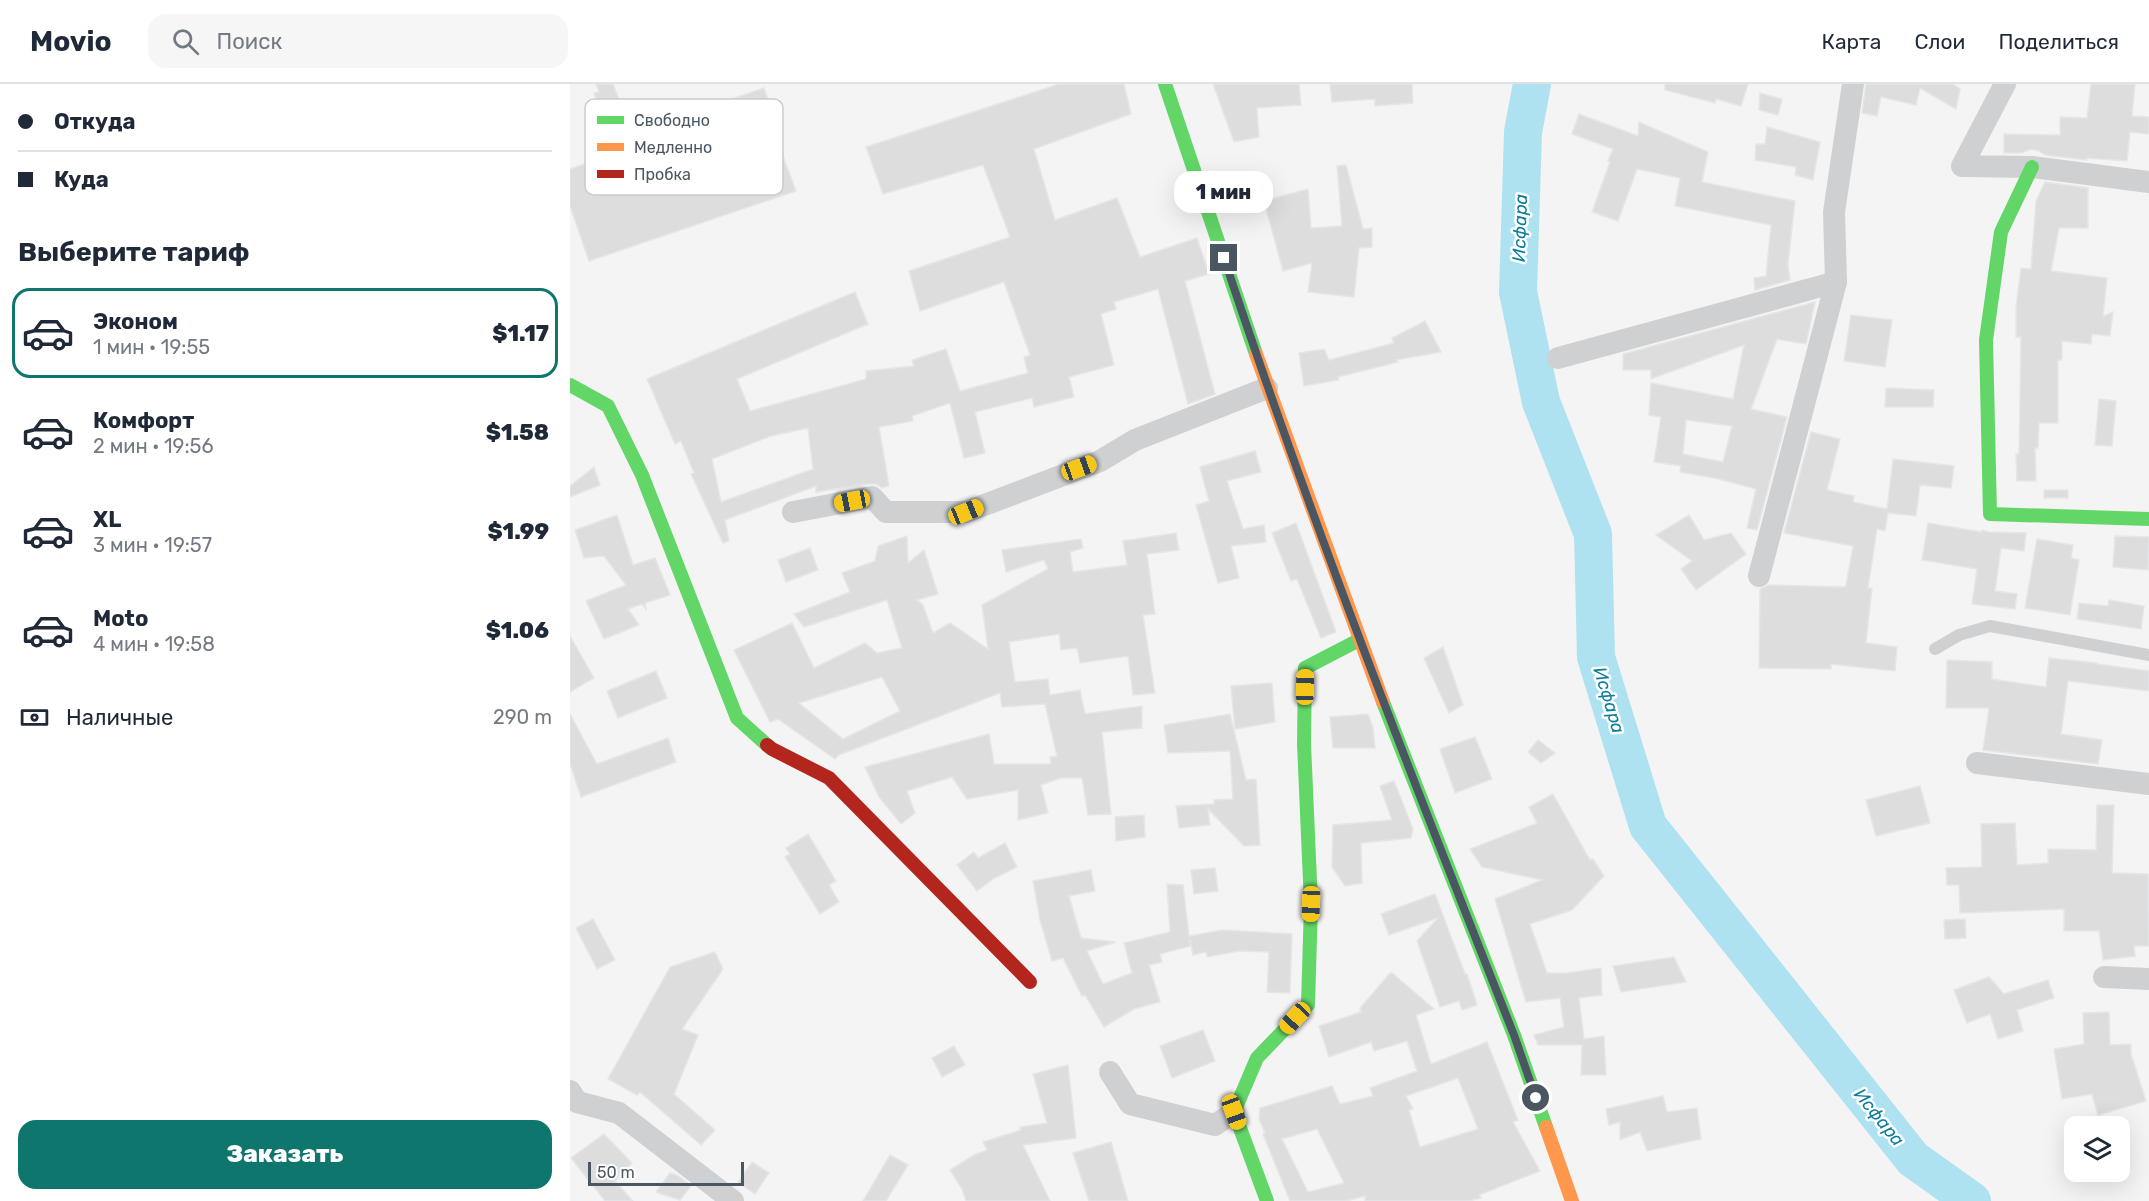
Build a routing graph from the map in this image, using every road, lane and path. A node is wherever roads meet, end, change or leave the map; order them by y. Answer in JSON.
{"nodes":[{"id":1,"x":1165,"y":84,"type":"edge"},
{"id":2,"x":1853,"y":84,"type":"edge"},
{"id":3,"x":2005,"y":84,"type":"edge"},
{"id":4,"x":2032,"y":167,"type":"junction"},
{"id":5,"x":2149,"y":182,"type":"edge"},
{"id":6,"x":1836,"y":282,"type":"junction"},
{"id":7,"x":1558,"y":358,"type":"dead end"},
{"id":8,"x":570,"y":385,"type":"edge"},
{"id":9,"x":1267,"y":388,"type":"junction"},
{"id":10,"x":793,"y":512,"type":"dead end"},
{"id":11,"x":2149,"y":519,"type":"edge"},
{"id":12,"x":1759,"y":576,"type":"dead end"},
{"id":13,"x":1359,"y":640,"type":"junction"},
{"id":14,"x":1935,"y":649,"type":"dead end"},
{"id":15,"x":2149,"y":656,"type":"edge"},
{"id":16,"x":1977,"y":763,"type":"dead end"},
{"id":17,"x":2149,"y":784,"type":"edge"},
{"id":18,"x":2104,"y":977,"type":"dead end"},
{"id":19,"x":2149,"y":980,"type":"edge"},
{"id":20,"x":1029,"y":982,"type":"dead end"},
{"id":21,"x":1110,"y":1072,"type":"dead end"},
{"id":22,"x":570,"y":1092,"type":"edge"},
{"id":23,"x":1234,"y":1112,"type":"junction"},
{"id":24,"x":733,"y":1201,"type":"edge"},
{"id":25,"x":1267,"y":1201,"type":"edge"},
{"id":26,"x":1572,"y":1201,"type":"edge"}],
"edges":[{"from":1,"to":9,"type":"street"},
{"from":2,"to":6,"type":"street"},
{"from":3,"to":4,"type":"street"},
{"from":4,"to":5,"type":"street"},
{"from":4,"to":11,"type":"street"},
{"from":6,"to":7,"type":"street"},
{"from":6,"to":12,"type":"street"},
{"from":8,"to":20,"type":"street"},
{"from":9,"to":10,"type":"street"},
{"from":9,"to":13,"type":"street"},
{"from":13,"to":23,"type":"street"},
{"from":13,"to":26,"type":"street"},
{"from":14,"to":15,"type":"lane"},
{"from":16,"to":17,"type":"street"},
{"from":18,"to":19,"type":"street"},
{"from":21,"to":23,"type":"street"},
{"from":22,"to":24,"type":"street"},
{"from":23,"to":25,"type":"street"}]}
